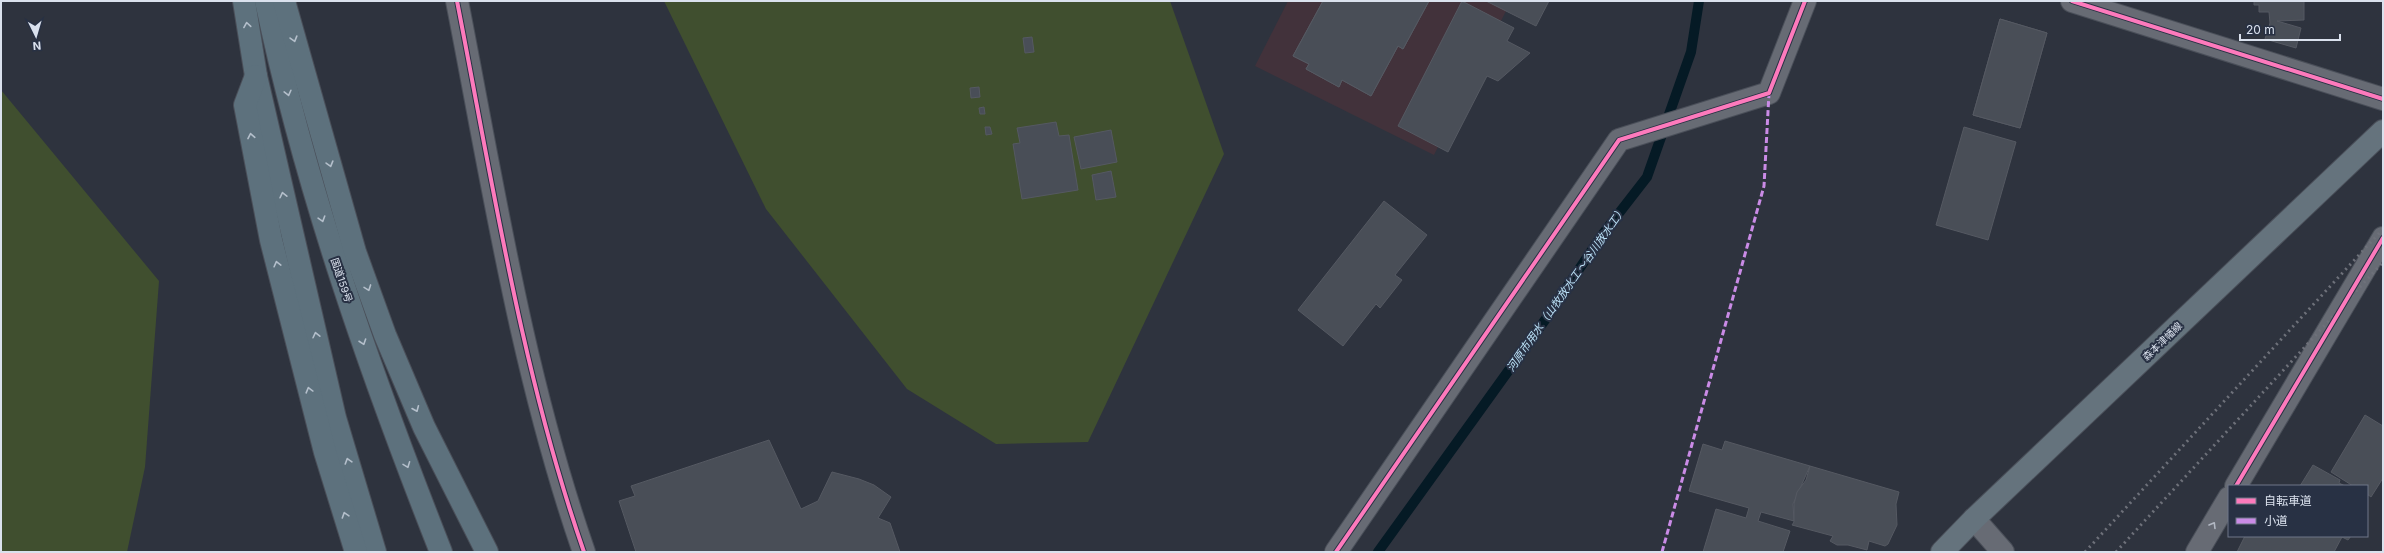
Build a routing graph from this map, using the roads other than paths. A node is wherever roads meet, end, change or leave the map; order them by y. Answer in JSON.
{"nodes":[{"id":1,"x":244,"y":1,"type":"edge"},
{"id":2,"x":266,"y":1,"type":"edge"},
{"id":3,"x":284,"y":1,"type":"edge"},
{"id":4,"x":457,"y":1,"type":"edge"},
{"id":5,"x":1804,"y":1,"type":"edge"},
{"id":6,"x":2072,"y":1,"type":"edge"},
{"id":7,"x":256,"y":76,"type":"junction"},
{"id":8,"x":2383,"y":99,"type":"edge"},
{"id":9,"x":2383,"y":131,"type":"edge"},
{"id":10,"x":2383,"y":238,"type":"edge"},
{"id":11,"x":2237,"y":485,"type":"edge"},
{"id":12,"x":2228,"y":500,"type":"edge"},
{"id":13,"x":1974,"y":519,"type":"junction"},
{"id":14,"x":356,"y":552,"type":"edge"},
{"id":15,"x":375,"y":552,"type":"edge"},
{"id":16,"x":441,"y":552,"type":"edge"},
{"id":17,"x":487,"y":552,"type":"edge"},
{"id":18,"x":584,"y":552,"type":"edge"},
{"id":19,"x":1336,"y":552,"type":"edge"},
{"id":20,"x":1942,"y":552,"type":"edge"},
{"id":21,"x":2003,"y":552,"type":"edge"},
{"id":22,"x":2197,"y":552,"type":"edge"}],
"edges":[{"from":7,"to":1,"type":"highway","one_way":true},
{"from":2,"to":16,"type":"highway","name":"国道159号","one_way":true},
{"from":3,"to":17,"type":"highway","one_way":true},
{"from":4,"to":18,"type":"street"},
{"from":5,"to":19,"type":"street"},
{"from":6,"to":8,"type":"street"},
{"from":14,"to":7,"type":"highway","one_way":true},
{"from":15,"to":7,"type":"highway","one_way":true},
{"from":9,"to":13,"type":"main road","name":"森本津幡線"},
{"from":10,"to":11,"type":"street"},
{"from":22,"to":12,"type":"street","one_way":true},
{"from":13,"to":20,"type":"main road","name":"森本津幡線"},
{"from":13,"to":21,"type":"street"}]}
